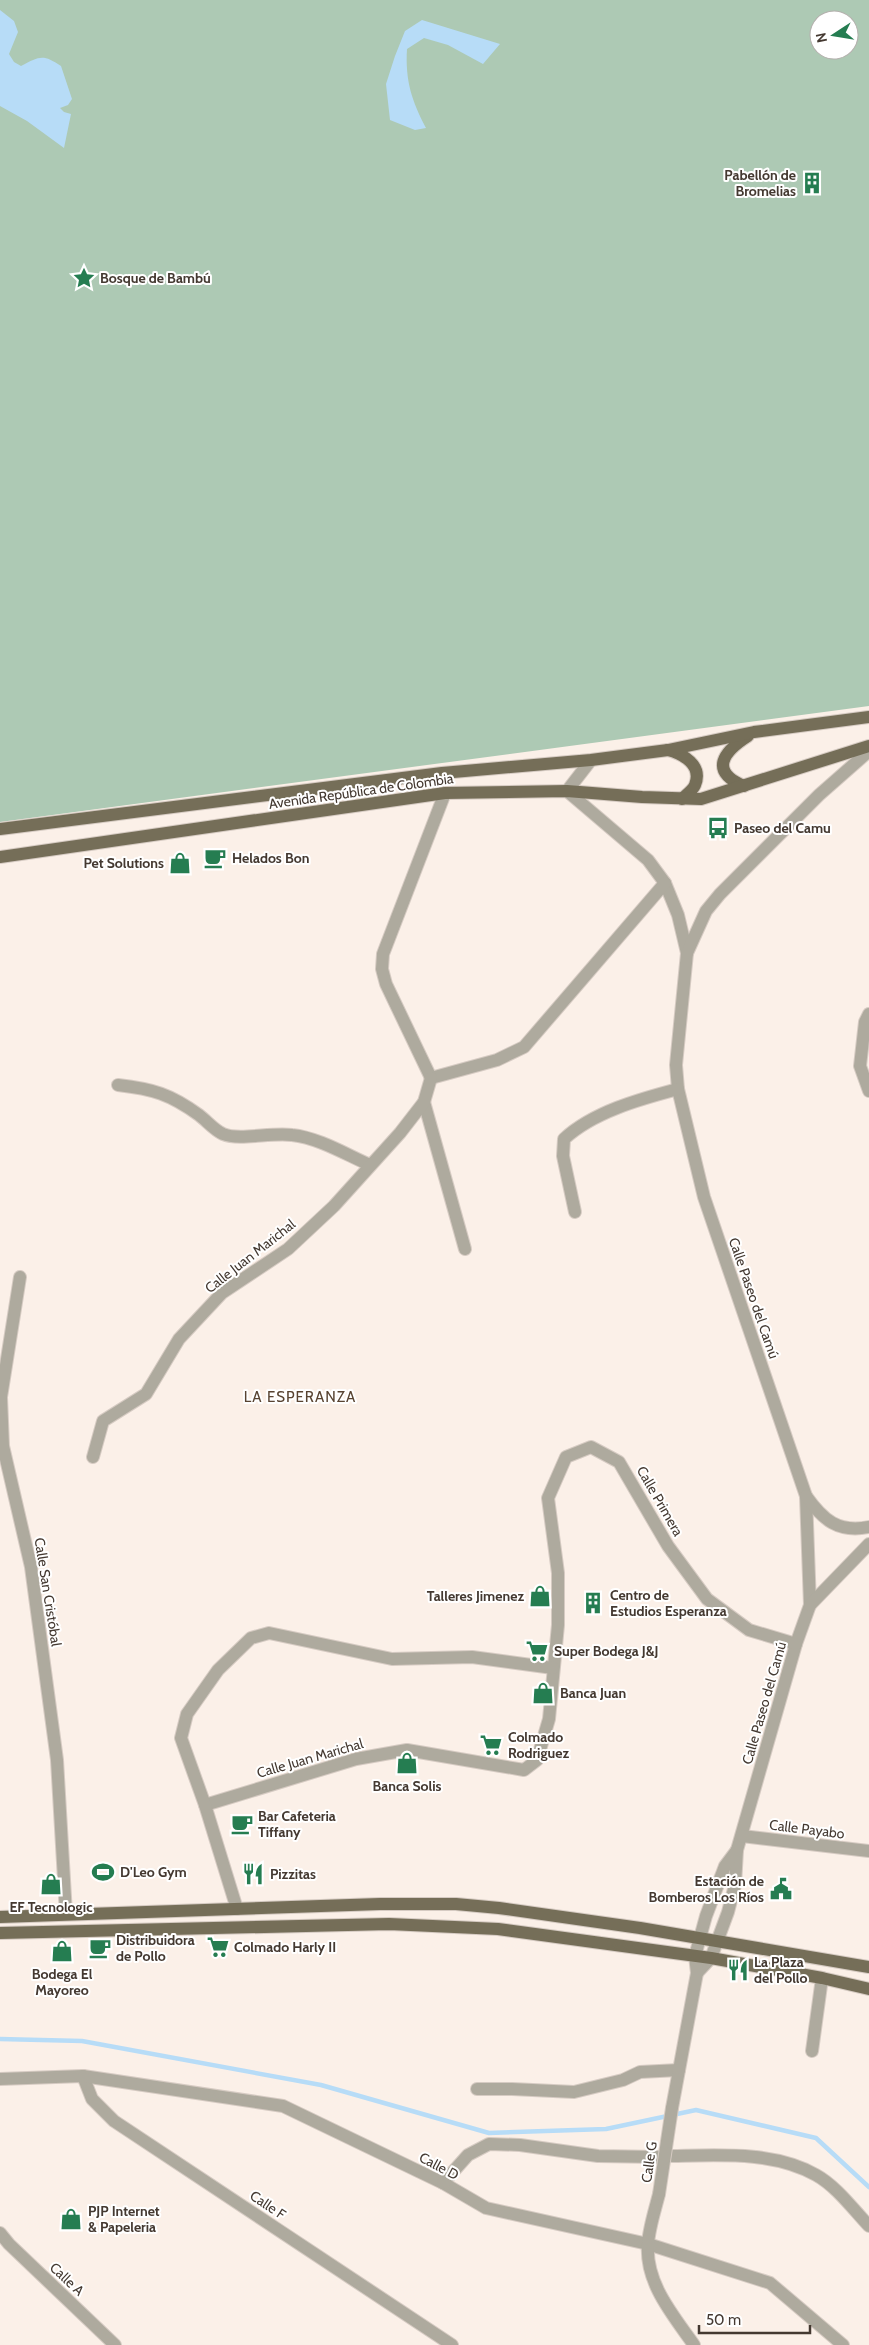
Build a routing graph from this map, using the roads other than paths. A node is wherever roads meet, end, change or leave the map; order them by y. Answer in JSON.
{"nodes":[{"id":1,"x":869,"y":717,"type":"edge"},
{"id":2,"x":754,"y":732,"type":"junction"},
{"id":3,"x":869,"y":746,"type":"edge"},
{"id":4,"x":668,"y":750,"type":"junction"},
{"id":5,"x":869,"y":750,"type":"edge"},
{"id":6,"x":591,"y":760,"type":"junction"},
{"id":7,"x":744,"y":786,"type":"junction"},
{"id":8,"x":567,"y":790,"type":"junction"},
{"id":9,"x":444,"y":793,"type":"junction"},
{"id":10,"x":682,"y":800,"type":"junction"},
{"id":11,"x":0,"y":829,"type":"edge"},
{"id":12,"x":0,"y":857,"type":"edge"},
{"id":13,"x":665,"y":882,"type":"junction"},
{"id":14,"x":687,"y":953,"type":"junction"},
{"id":15,"x":869,"y":1014,"type":"edge"},
{"id":16,"x":431,"y":1078,"type":"junction"},
{"id":17,"x":118,"y":1085,"type":"dead end"},
{"id":18,"x":678,"y":1089,"type":"junction"},
{"id":19,"x":869,"y":1091,"type":"edge"},
{"id":20,"x":424,"y":1102,"type":"junction"},
{"id":21,"x":370,"y":1165,"type":"junction"},
{"id":22,"x":575,"y":1212,"type":"dead end"},
{"id":23,"x":465,"y":1250,"type":"dead end"},
{"id":24,"x":20,"y":1277,"type":"dead end"},
{"id":25,"x":93,"y":1457,"type":"dead end"},
{"id":26,"x":6,"y":1490,"type":"edge"},
{"id":27,"x":806,"y":1496,"type":"junction"},
{"id":28,"x":869,"y":1527,"type":"edge"},
{"id":29,"x":869,"y":1544,"type":"edge"},
{"id":30,"x":810,"y":1605,"type":"junction"},
{"id":31,"x":796,"y":1644,"type":"junction"},
{"id":32,"x":553,"y":1668,"type":"junction"},
{"id":33,"x":205,"y":1805,"type":"junction"},
{"id":34,"x":742,"y":1836,"type":"junction"},
{"id":35,"x":737,"y":1850,"type":"junction"},
{"id":36,"x":869,"y":1851,"type":"edge"},
{"id":37,"x":237,"y":1909,"type":"junction"},
{"id":38,"x":66,"y":1914,"type":"junction"},
{"id":39,"x":0,"y":1917,"type":"edge"},
{"id":40,"x":0,"y":1934,"type":"edge"},
{"id":41,"x":699,"y":1938,"type":"junction"},
{"id":42,"x":718,"y":1940,"type":"junction"},
{"id":43,"x":695,"y":1956,"type":"junction"},
{"id":44,"x":711,"y":1958,"type":"junction"},
{"id":45,"x":869,"y":1967,"type":"edge"},
{"id":46,"x":697,"y":1973,"type":"junction"},
{"id":47,"x":822,"y":1978,"type":"junction"},
{"id":48,"x":869,"y":1990,"type":"edge"},
{"id":49,"x":812,"y":2051,"type":"dead end"},
{"id":50,"x":679,"y":2070,"type":"junction"},
{"id":51,"x":83,"y":2076,"type":"junction"},
{"id":52,"x":0,"y":2079,"type":"edge"},
{"id":53,"x":477,"y":2089,"type":"dead end"},
{"id":54,"x":672,"y":2156,"type":"dead end"},
{"id":55,"x":658,"y":2157,"type":"dead end"},
{"id":56,"x":443,"y":2183,"type":"junction"},
{"id":57,"x":869,"y":2226,"type":"edge"},
{"id":58,"x":0,"y":2233,"type":"edge"},
{"id":59,"x":648,"y":2244,"type":"junction"},
{"id":60,"x":115,"y":2345,"type":"edge"},
{"id":61,"x":452,"y":2345,"type":"edge"},
{"id":62,"x":694,"y":2345,"type":"edge"},
{"id":63,"x":843,"y":2345,"type":"edge"}],
"edges":[{"from":1,"to":2,"type":"main road","name":"Avenida República de Colombia"},
{"from":2,"to":4,"type":"main road","name":"Avenida República de Colombia"},
{"from":2,"to":7,"type":"main road"},
{"from":3,"to":7,"type":"main road","name":"Avenida República de Colombia"},
{"from":4,"to":6,"type":"main road","name":"Avenida República de Colombia"},
{"from":4,"to":10,"type":"main road"},
{"from":5,"to":14,"type":"street"},
{"from":6,"to":8,"type":"street"},
{"from":6,"to":11,"type":"main road","name":"Avenida República de Colombia"},
{"from":7,"to":10,"type":"main road","name":"Avenida República de Colombia"},
{"from":8,"to":9,"type":"main road","name":"Avenida República de Colombia"},
{"from":8,"to":10,"type":"main road","name":"Avenida República de Colombia"},
{"from":8,"to":13,"type":"street","name":"Calle Paseo del Camú"},
{"from":9,"to":12,"type":"main road","name":"Avenida República de Colombia"},
{"from":9,"to":16,"type":"street"},
{"from":13,"to":14,"type":"street","name":"Calle Paseo del Camú"},
{"from":13,"to":16,"type":"street"},
{"from":14,"to":18,"type":"street","name":"Calle Paseo del Camú"},
{"from":15,"to":19,"type":"street"},
{"from":16,"to":20,"type":"street","name":"Calle Juan Marichal"},
{"from":17,"to":21,"type":"street"},
{"from":18,"to":22,"type":"street"},
{"from":18,"to":27,"type":"street","name":"Calle Paseo del Camú"},
{"from":20,"to":21,"type":"street","name":"Calle Juan Marichal"},
{"from":20,"to":23,"type":"street"},
{"from":21,"to":25,"type":"street","name":"Calle Juan Marichal"},
{"from":24,"to":26,"type":"street","name":"Calle San Cristóbal"},
{"from":26,"to":38,"type":"street","name":"Calle San Cristóbal"},
{"from":27,"to":28,"type":"street"},
{"from":27,"to":30,"type":"street","name":"Calle Paseo del Camú"},
{"from":29,"to":30,"type":"street"},
{"from":30,"to":31,"type":"street","name":"Calle Paseo del Camú"},
{"from":31,"to":32,"type":"street","name":"Calle Primera"},
{"from":31,"to":34,"type":"street","name":"Calle Paseo del Camú"},
{"from":32,"to":33,"type":"street","name":"Calle Juan Marichal"},
{"from":32,"to":33,"type":"street"},
{"from":33,"to":37,"type":"street"},
{"from":34,"to":35,"type":"street","name":"Calle Paseo del Camú"},
{"from":34,"to":36,"type":"street","name":"Calle Payabo"},
{"from":35,"to":41,"type":"street","name":"Calle G"},
{"from":35,"to":42,"type":"street"},
{"from":37,"to":38,"type":"main road"},
{"from":37,"to":41,"type":"main road"},
{"from":38,"to":39,"type":"main road"},
{"from":40,"to":43,"type":"main road"},
{"from":41,"to":42,"type":"main road"},
{"from":41,"to":43,"type":"street","name":"Calle G"},
{"from":42,"to":44,"type":"street"},
{"from":42,"to":45,"type":"main road"},
{"from":43,"to":44,"type":"main road"},
{"from":43,"to":46,"type":"street","name":"Calle G"},
{"from":44,"to":46,"type":"street"},
{"from":44,"to":47,"type":"main road"},
{"from":46,"to":50,"type":"street","name":"Calle G"},
{"from":47,"to":48,"type":"main road"},
{"from":47,"to":49,"type":"street"},
{"from":50,"to":53,"type":"street"},
{"from":50,"to":59,"type":"street","name":"Calle G","bridge":true},
{"from":51,"to":52,"type":"street","name":"Calle D"},
{"from":51,"to":56,"type":"street","name":"Calle D"},
{"from":51,"to":61,"type":"street","name":"Calle F"},
{"from":54,"to":57,"type":"street"},
{"from":55,"to":56,"type":"street"},
{"from":56,"to":59,"type":"street","name":"Calle D"},
{"from":58,"to":60,"type":"street","name":"Calle A"},
{"from":59,"to":62,"type":"street","name":"Calle G"},
{"from":59,"to":63,"type":"street","name":"Calle D"}]}
